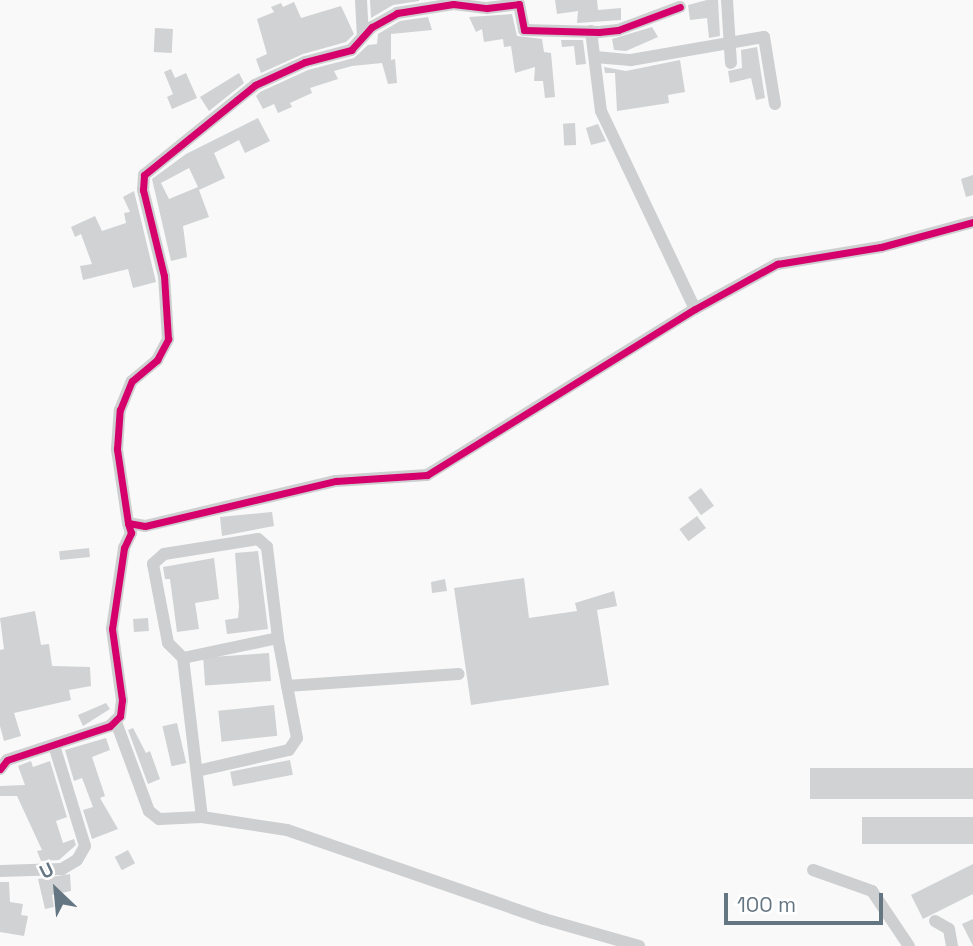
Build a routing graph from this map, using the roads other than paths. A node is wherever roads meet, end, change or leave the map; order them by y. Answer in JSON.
{"nodes":[{"id":1,"x":360,"y":0,"type":"edge"},
{"id":2,"x":727,"y":0,"type":"edge"},
{"id":3,"x":520,"y":2,"type":"edge"},
{"id":4,"x":680,"y":8,"type":"dead end"},
{"id":5,"x":591,"y":32,"type":"junction"},
{"id":6,"x":363,"y":34,"type":"junction"},
{"id":7,"x":729,"y":42,"type":"junction"},
{"id":8,"x":595,"y":57,"type":"junction"},
{"id":9,"x":731,"y":63,"type":"dead end"},
{"id":10,"x":775,"y":104,"type":"dead end"},
{"id":11,"x":973,"y":222,"type":"edge"},
{"id":12,"x":695,"y":309,"type":"junction"},
{"id":13,"x":128,"y":523,"type":"junction"},
{"id":14,"x":278,"y":638,"type":"junction"},
{"id":15,"x":183,"y":658,"type":"junction"},
{"id":16,"x":459,"y":674,"type":"dead end"},
{"id":17,"x":287,"y":686,"type":"junction"},
{"id":18,"x":116,"y":722,"type":"junction"},
{"id":19,"x":54,"y":745,"type":"junction"},
{"id":20,"x":0,"y":769,"type":"edge"},
{"id":21,"x":197,"y":771,"type":"junction"},
{"id":22,"x":202,"y":817,"type":"junction"},
{"id":23,"x":813,"y":870,"type":"dead end"},
{"id":24,"x":0,"y":871,"type":"edge"},
{"id":25,"x":935,"y":921,"type":"dead end"},
{"id":26,"x":954,"y":943,"type":"edge"},
{"id":27,"x":639,"y":946,"type":"edge"},
{"id":28,"x":909,"y":946,"type":"edge"}],
"edges":[{"from":1,"to":6,"type":"street"},
{"from":2,"to":7,"type":"street"},
{"from":3,"to":5,"type":"street"},
{"from":3,"to":6,"type":"street"},
{"from":4,"to":5,"type":"street"},
{"from":5,"to":8,"type":"street"},
{"from":6,"to":13,"type":"street"},
{"from":7,"to":8,"type":"street"},
{"from":7,"to":9,"type":"street"},
{"from":7,"to":10,"type":"street"},
{"from":8,"to":12,"type":"street"},
{"from":11,"to":12,"type":"street"},
{"from":12,"to":13,"type":"street"},
{"from":13,"to":18,"type":"street"},
{"from":14,"to":15,"type":"street"},
{"from":14,"to":15,"type":"street"},
{"from":14,"to":17,"type":"street"},
{"from":15,"to":21,"type":"street"},
{"from":16,"to":17,"type":"street"},
{"from":17,"to":21,"type":"street"},
{"from":18,"to":19,"type":"street"},
{"from":18,"to":22,"type":"street"},
{"from":19,"to":20,"type":"street"},
{"from":19,"to":24,"type":"street"},
{"from":21,"to":22,"type":"street"},
{"from":22,"to":27,"type":"street"},
{"from":23,"to":28,"type":"street"},
{"from":25,"to":26,"type":"street"}]}
